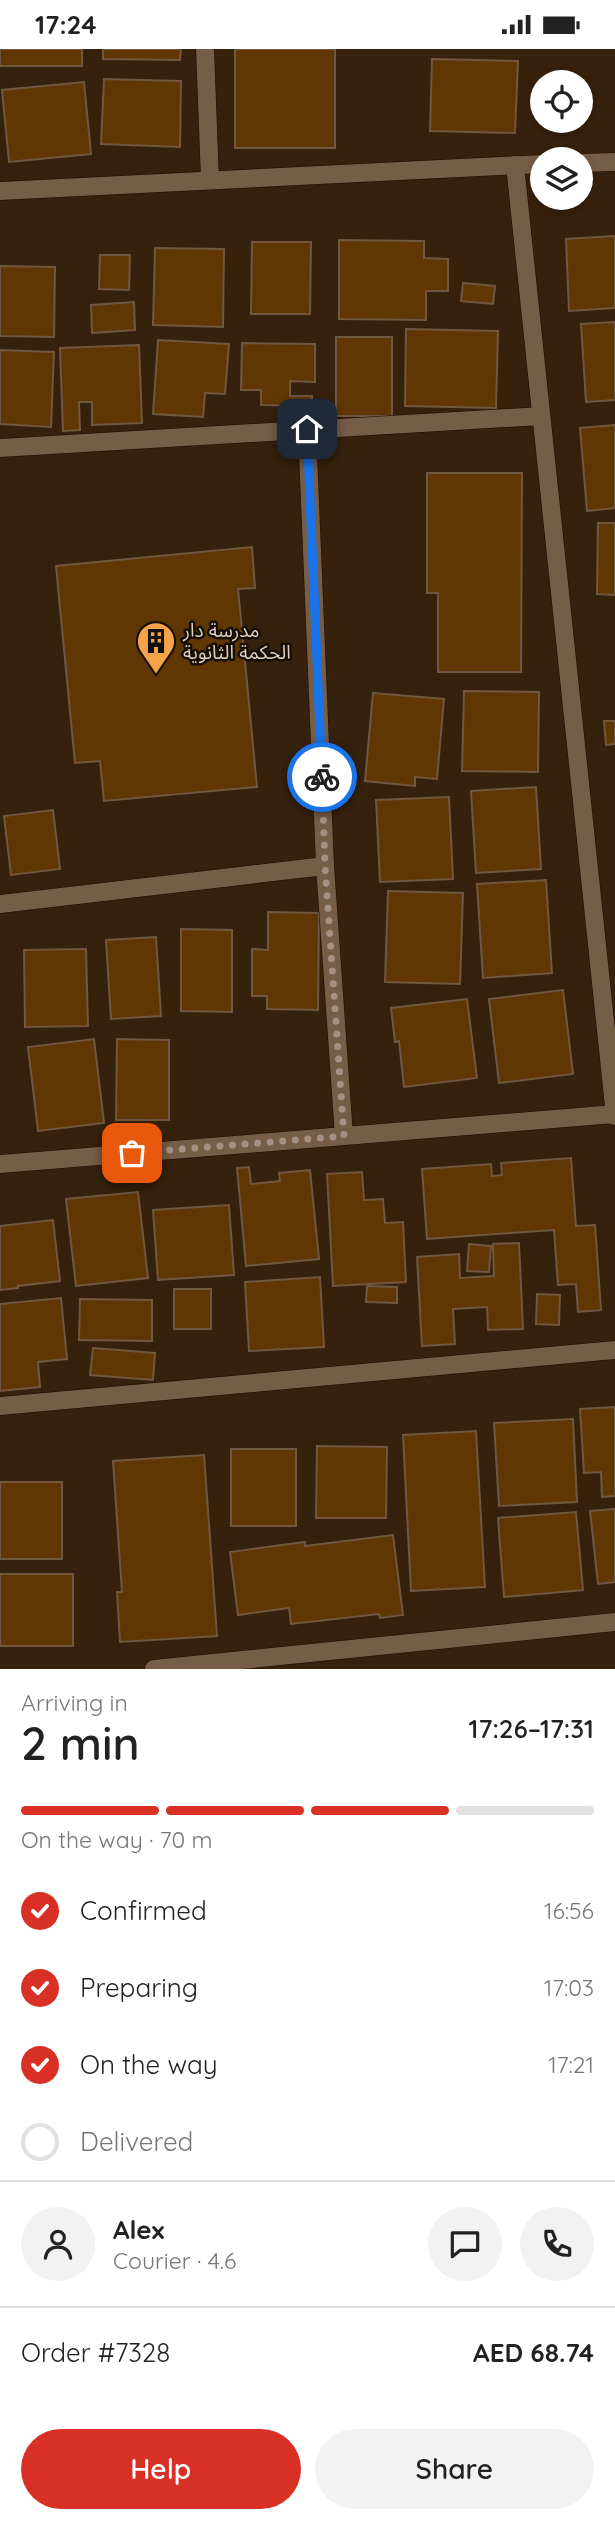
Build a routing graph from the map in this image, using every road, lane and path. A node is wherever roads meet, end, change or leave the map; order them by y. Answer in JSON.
{"nodes":[{"id":1,"x":205,"y":49,"type":"edge"},
{"id":2,"x":615,"y":162,"type":"edge"},
{"id":3,"x":593,"y":163,"type":"edge"},
{"id":4,"x":530,"y":164,"type":"edge"},
{"id":5,"x":515,"y":165,"type":"junction"},
{"id":6,"x":210,"y":180,"type":"junction"},
{"id":7,"x":0,"y":191,"type":"edge"},
{"id":8,"x":541,"y":416,"type":"junction"},
{"id":9,"x":307,"y":429,"type":"junction"},
{"id":10,"x":0,"y":448,"type":"edge"},
{"id":11,"x":325,"y":866,"type":"junction"},
{"id":12,"x":0,"y":904,"type":"edge"},
{"id":13,"x":615,"y":1115,"type":"edge"},
{"id":14,"x":344,"y":1136,"type":"junction"},
{"id":15,"x":0,"y":1163,"type":"edge"},
{"id":16,"x":615,"y":1350,"type":"edge"},
{"id":17,"x":0,"y":1406,"type":"edge"},
{"id":18,"x":615,"y":1622,"type":"edge"},
{"id":19,"x":154,"y":1669,"type":"edge"}],
"edges":[{"from":1,"to":6,"type":"street"},
{"from":2,"to":3,"type":"street"},
{"from":4,"to":5,"type":"street"},
{"from":5,"to":6,"type":"street"},
{"from":5,"to":8,"type":"street"},
{"from":6,"to":7,"type":"street"},
{"from":8,"to":9,"type":"street"},
{"from":8,"to":13,"type":"street"},
{"from":9,"to":10,"type":"street"},
{"from":9,"to":11,"type":"street"},
{"from":11,"to":12,"type":"street"},
{"from":11,"to":14,"type":"street"},
{"from":13,"to":14,"type":"street"},
{"from":14,"to":15,"type":"street"},
{"from":16,"to":17,"type":"street"},
{"from":18,"to":19,"type":"street"}]}
